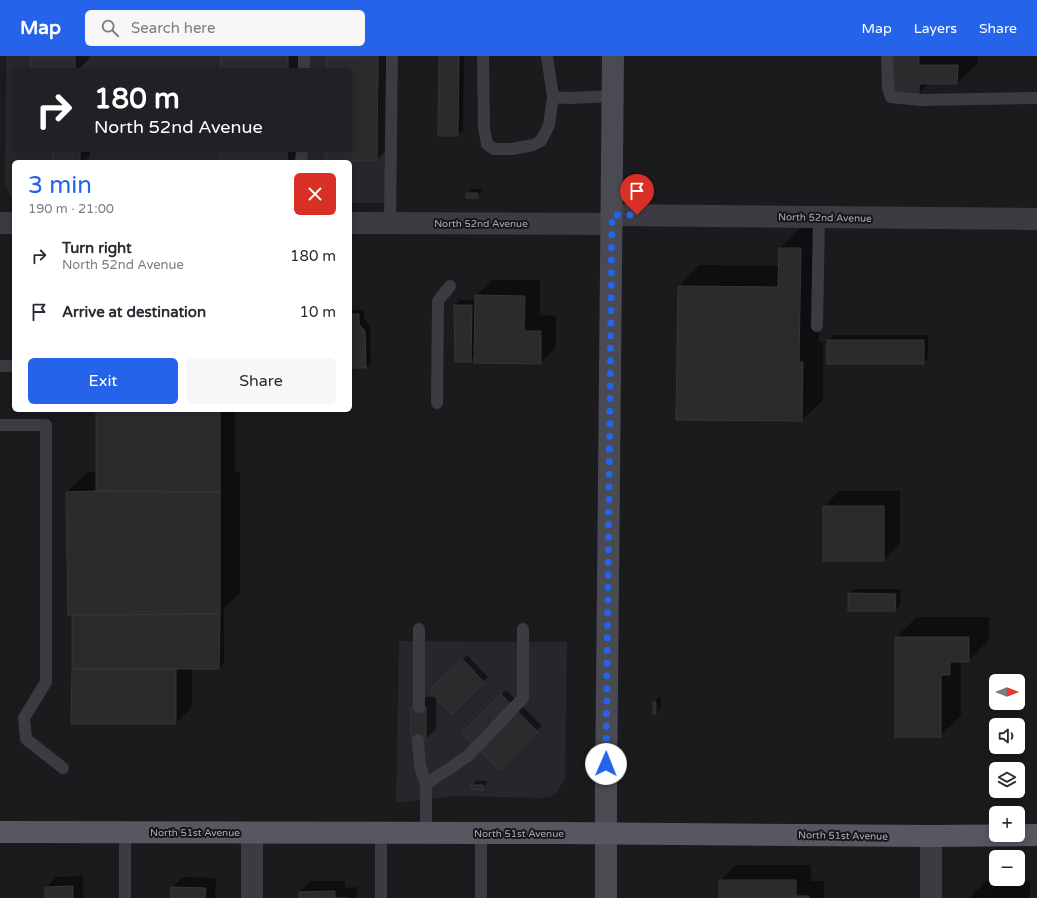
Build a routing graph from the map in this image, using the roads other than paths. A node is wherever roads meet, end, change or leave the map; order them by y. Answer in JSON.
{"nodes":[{"id":1,"x":304,"y":56,"type":"edge"},
{"id":2,"x":392,"y":56,"type":"edge"},
{"id":3,"x":483,"y":56,"type":"edge"},
{"id":4,"x":546,"y":56,"type":"edge"},
{"id":5,"x":613,"y":56,"type":"edge"},
{"id":6,"x":887,"y":56,"type":"edge"},
{"id":7,"x":304,"y":68,"type":"edge"},
{"id":8,"x":613,"y":96,"type":"junction"},
{"id":9,"x":553,"y":97,"type":"junction"},
{"id":10,"x":1037,"y":98,"type":"edge"},
{"id":11,"x":819,"y":217,"type":"junction"},
{"id":12,"x":1037,"y":219,"type":"edge"},
{"id":13,"x":612,"y":220,"type":"junction"},
{"id":14,"x":0,"y":223,"type":"edge"},
{"id":15,"x":12,"y":223,"type":"edge"},
{"id":16,"x":352,"y":223,"type":"edge"},
{"id":17,"x":390,"y":223,"type":"junction"},
{"id":18,"x":450,"y":286,"type":"dead end"},
{"id":19,"x":817,"y":326,"type":"dead end"},
{"id":20,"x":0,"y":366,"type":"edge"},
{"id":21,"x":12,"y":366,"type":"edge"},
{"id":22,"x":437,"y":403,"type":"dead end"},
{"id":23,"x":0,"y":425,"type":"edge"},
{"id":24,"x":419,"y":629,"type":"dead end"},
{"id":25,"x":523,"y":629,"type":"dead end"},
{"id":26,"x":419,"y":707,"type":"dead end"},
{"id":27,"x":418,"y":740,"type":"dead end"},
{"id":28,"x":63,"y":768,"type":"dead end"},
{"id":29,"x":426,"y":784,"type":"junction"},
{"id":30,"x":0,"y":832,"type":"edge"},
{"id":31,"x":125,"y":832,"type":"junction"},
{"id":32,"x":252,"y":833,"type":"junction"},
{"id":33,"x":381,"y":833,"type":"junction"},
{"id":34,"x":426,"y":833,"type":"junction"},
{"id":35,"x":481,"y":833,"type":"junction"},
{"id":36,"x":606,"y":833,"type":"junction"},
{"id":37,"x":1037,"y":835,"type":"edge"},
{"id":38,"x":931,"y":836,"type":"junction"},
{"id":39,"x":481,"y":895,"type":"dead end"},
{"id":40,"x":125,"y":898,"type":"edge"},
{"id":41,"x":252,"y":898,"type":"edge"},
{"id":42,"x":381,"y":898,"type":"edge"},
{"id":43,"x":606,"y":898,"type":"edge"},
{"id":44,"x":931,"y":898,"type":"edge"}],
"edges":[{"from":1,"to":7,"type":"lane"},
{"from":2,"to":17,"type":"lane"},
{"from":3,"to":9,"type":"lane"},
{"from":4,"to":9,"type":"lane"},
{"from":5,"to":8,"type":"main road"},
{"from":6,"to":10,"type":"lane"},
{"from":8,"to":9,"type":"lane"},
{"from":8,"to":13,"type":"main road"},
{"from":11,"to":12,"type":"street","name":"North 52nd Avenue"},
{"from":11,"to":13,"type":"street","name":"North 52nd Avenue"},
{"from":11,"to":19,"type":"lane"},
{"from":13,"to":17,"type":"street","name":"North 52nd Avenue"},
{"from":13,"to":36,"type":"main road"},
{"from":14,"to":15,"type":"street"},
{"from":16,"to":17,"type":"street","name":"North 52nd Avenue"},
{"from":18,"to":22,"type":"lane"},
{"from":20,"to":21,"type":"lane"},
{"from":23,"to":28,"type":"lane"},
{"from":24,"to":26,"type":"lane"},
{"from":25,"to":29,"type":"lane"},
{"from":27,"to":29,"type":"lane"},
{"from":29,"to":34,"type":"lane"},
{"from":30,"to":31,"type":"main road","name":"North 51st Avenue"},
{"from":31,"to":32,"type":"main road","name":"North 51st Avenue"},
{"from":31,"to":40,"type":"lane"},
{"from":32,"to":33,"type":"main road","name":"North 51st Avenue"},
{"from":32,"to":41,"type":"street"},
{"from":33,"to":34,"type":"main road","name":"North 51st Avenue"},
{"from":33,"to":42,"type":"lane"},
{"from":34,"to":35,"type":"main road","name":"North 51st Avenue"},
{"from":35,"to":36,"type":"main road","name":"North 51st Avenue"},
{"from":35,"to":39,"type":"lane"},
{"from":36,"to":38,"type":"main road","name":"North 51st Avenue"},
{"from":36,"to":43,"type":"main road"},
{"from":37,"to":38,"type":"main road","name":"North 51st Avenue"},
{"from":38,"to":44,"type":"street"}]}
